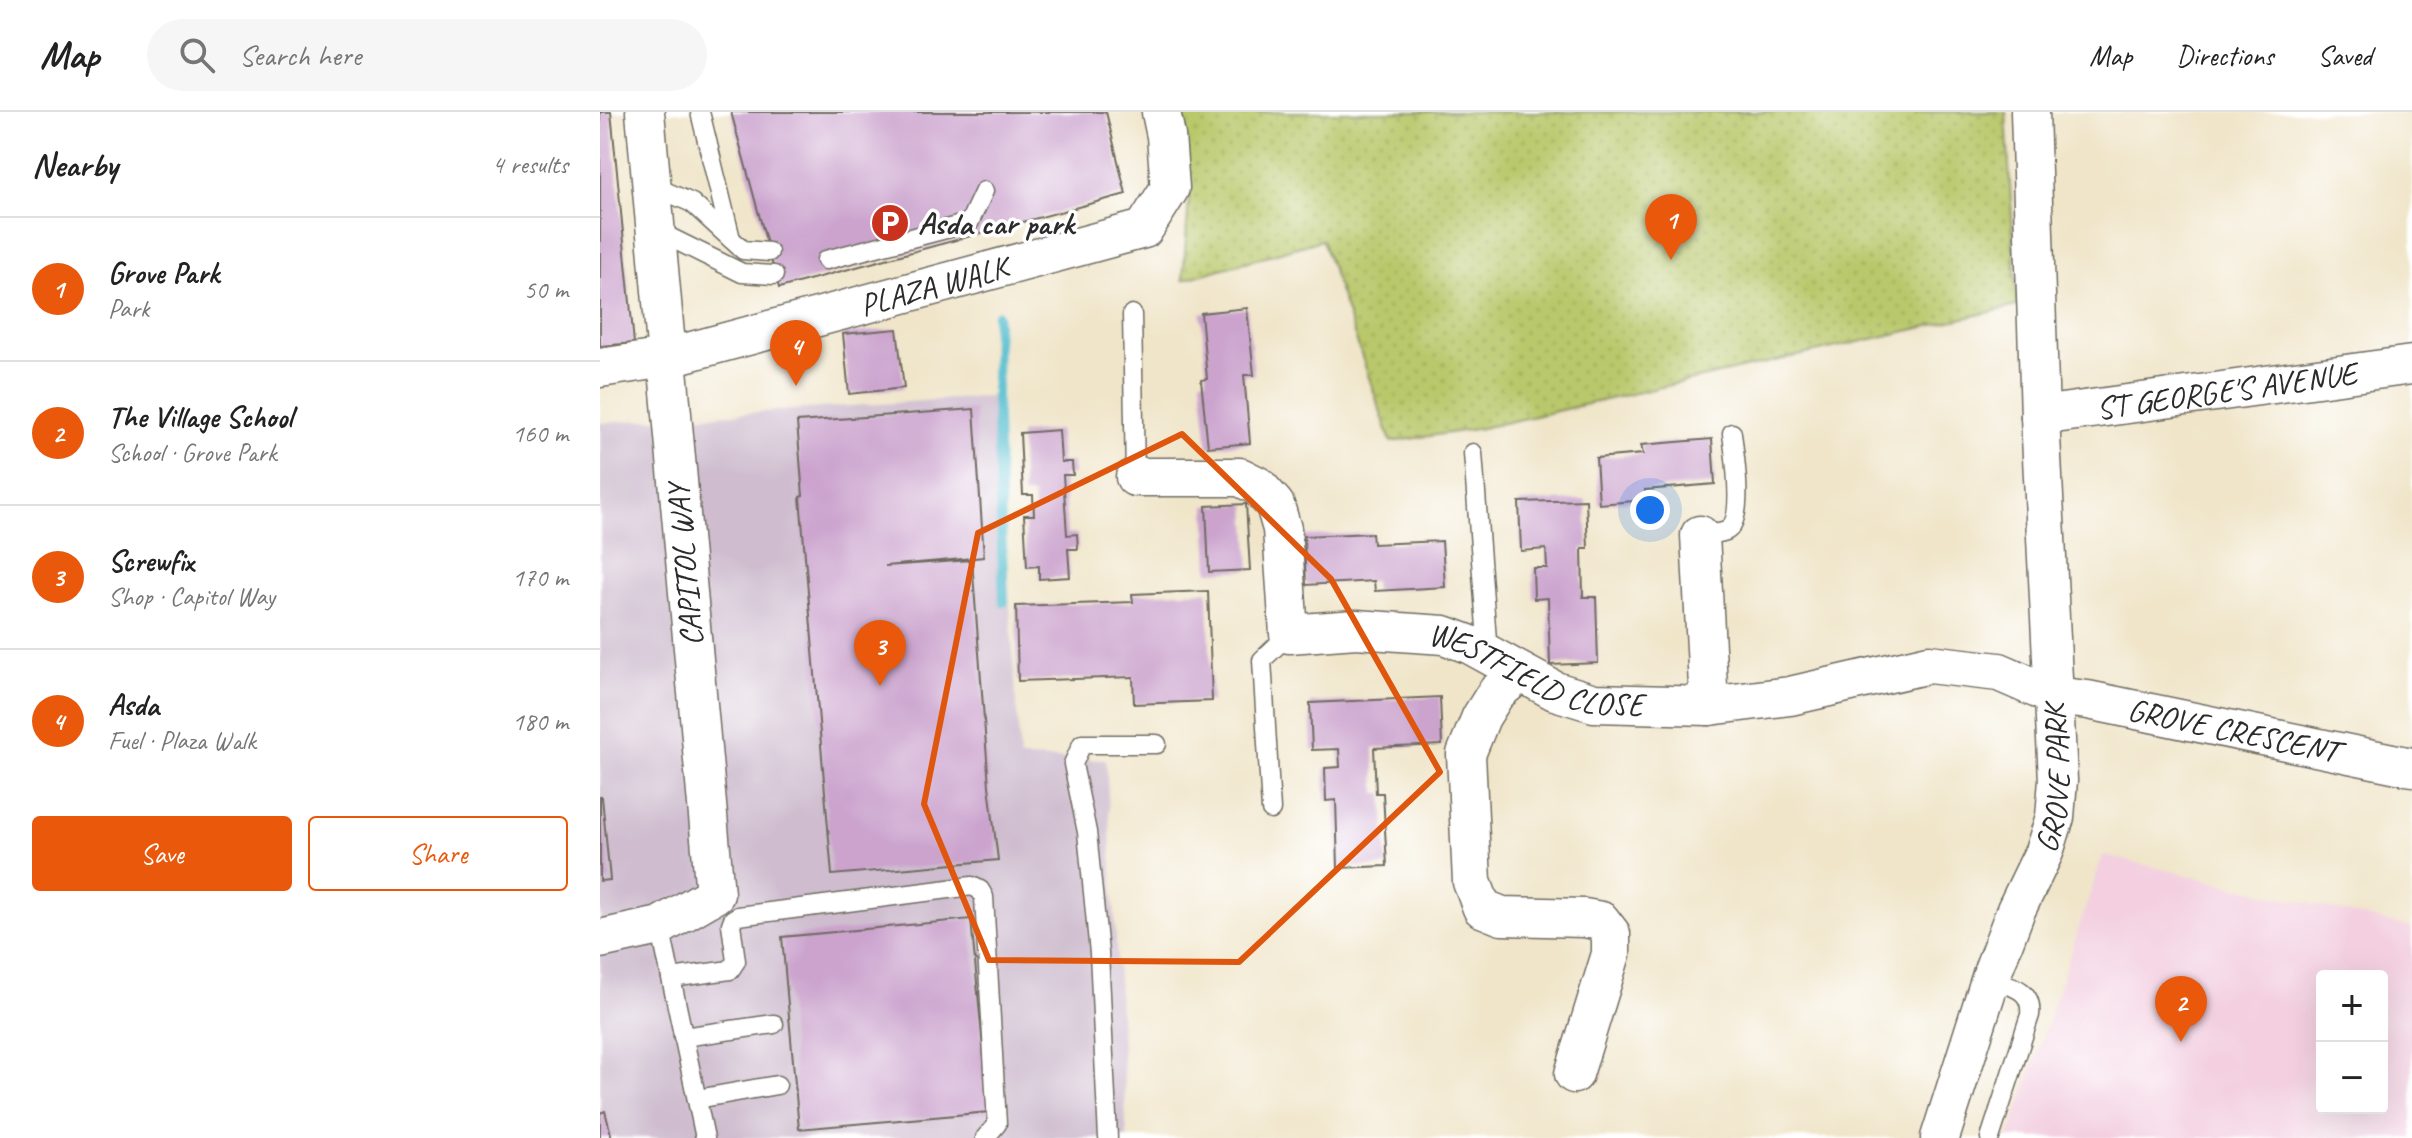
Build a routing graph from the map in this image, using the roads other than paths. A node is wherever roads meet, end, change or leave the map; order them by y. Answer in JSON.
{"nodes":[{"id":1,"x":645,"y":112,"type":"edge"},
{"id":2,"x":700,"y":112,"type":"edge"},
{"id":3,"x":1161,"y":112,"type":"edge"},
{"id":4,"x":2030,"y":112,"type":"edge"},
{"id":5,"x":651,"y":185,"type":"junction"},
{"id":6,"x":984,"y":191,"type":"dead end"},
{"id":7,"x":655,"y":230,"type":"junction"},
{"id":8,"x":731,"y":239,"type":"junction"},
{"id":9,"x":769,"y":252,"type":"dead end"},
{"id":10,"x":826,"y":260,"type":"dead end"},
{"id":11,"x":774,"y":275,"type":"dead end"},
{"id":12,"x":1132,"y":314,"type":"dead end"},
{"id":13,"x":666,"y":358,"type":"junction"},
{"id":14,"x":2412,"y":365,"type":"edge"},
{"id":15,"x":600,"y":368,"type":"edge"},
{"id":16,"x":2040,"y":416,"type":"junction"},
{"id":17,"x":1732,"y":433,"type":"dead end"},
{"id":18,"x":1473,"y":453,"type":"dead end"},
{"id":19,"x":1135,"y":477,"type":"joint"},
{"id":20,"x":1700,"y":535,"type":"joint"},
{"id":21,"x":1289,"y":634,"type":"junction"},
{"id":22,"x":1504,"y":664,"type":"junction"},
{"id":23,"x":2054,"y":696,"type":"junction"},
{"id":24,"x":1709,"y":706,"type":"junction"},
{"id":25,"x":1157,"y":744,"type":"dead end"},
{"id":26,"x":2412,"y":767,"type":"edge"},
{"id":27,"x":1271,"y":810,"type":"dead end"},
{"id":28,"x":660,"y":926,"type":"junction"},
{"id":29,"x":600,"y":939,"type":"edge"},
{"id":30,"x":671,"y":978,"type":"junction"},
{"id":31,"x":1990,"y":979,"type":"junction"},
{"id":32,"x":774,"y":1024,"type":"dead end"},
{"id":33,"x":683,"y":1037,"type":"junction"},
{"id":34,"x":1574,"y":1074,"type":"dead end"},
{"id":35,"x":777,"y":1085,"type":"dead end"},
{"id":36,"x":697,"y":1099,"type":"junction"},
{"id":37,"x":705,"y":1138,"type":"edge"},
{"id":38,"x":985,"y":1138,"type":"edge"},
{"id":39,"x":1108,"y":1138,"type":"edge"},
{"id":40,"x":1940,"y":1138,"type":"edge"},
{"id":41,"x":1990,"y":1138,"type":"edge"}],
"edges":[{"from":1,"to":5,"type":"street","name":"CAPITOL WAY"},
{"from":2,"to":8,"type":"lane"},
{"from":3,"to":13,"type":"street","name":"PLAZA WALK"},
{"from":4,"to":16,"type":"street","name":"GROVE PARK"},
{"from":5,"to":7,"type":"street","name":"CAPITOL WAY"},
{"from":5,"to":8,"type":"lane"},
{"from":6,"to":10,"type":"lane"},
{"from":7,"to":11,"type":"lane"},
{"from":7,"to":13,"type":"street","name":"CAPITOL WAY"},
{"from":8,"to":9,"type":"lane"},
{"from":12,"to":19,"type":"lane"},
{"from":13,"to":15,"type":"street","name":"PLAZA WALK"},
{"from":13,"to":28,"type":"street","name":"CAPITOL WAY"},
{"from":14,"to":16,"type":"street","name":"ST GEORGE'S AVENUE"},
{"from":16,"to":23,"type":"street","name":"GROVE PARK"},
{"from":17,"to":20,"type":"lane"},
{"from":18,"to":22,"type":"lane"},
{"from":19,"to":21,"type":"street"},
{"from":20,"to":24,"type":"street"},
{"from":21,"to":22,"type":"street","name":"WESTFIELD CLOSE"},
{"from":21,"to":27,"type":"lane"},
{"from":22,"to":24,"type":"street","name":"WESTFIELD CLOSE"},
{"from":22,"to":34,"type":"street"},
{"from":23,"to":24,"type":"street","name":"WESTFIELD CLOSE"},
{"from":23,"to":26,"type":"street","name":"GROVE CRESCENT"},
{"from":23,"to":31,"type":"street","name":"GROVE PARK"},
{"from":25,"to":39,"type":"lane"},
{"from":28,"to":29,"type":"street","name":"CAPITOL WAY"},
{"from":28,"to":30,"type":"lane"},
{"from":30,"to":33,"type":"lane"},
{"from":30,"to":38,"type":"lane"},
{"from":31,"to":40,"type":"street","name":"GROVE PARK"},
{"from":31,"to":41,"type":"lane"},
{"from":32,"to":33,"type":"lane"},
{"from":33,"to":36,"type":"lane"},
{"from":35,"to":36,"type":"lane"},
{"from":36,"to":37,"type":"lane"}]}
